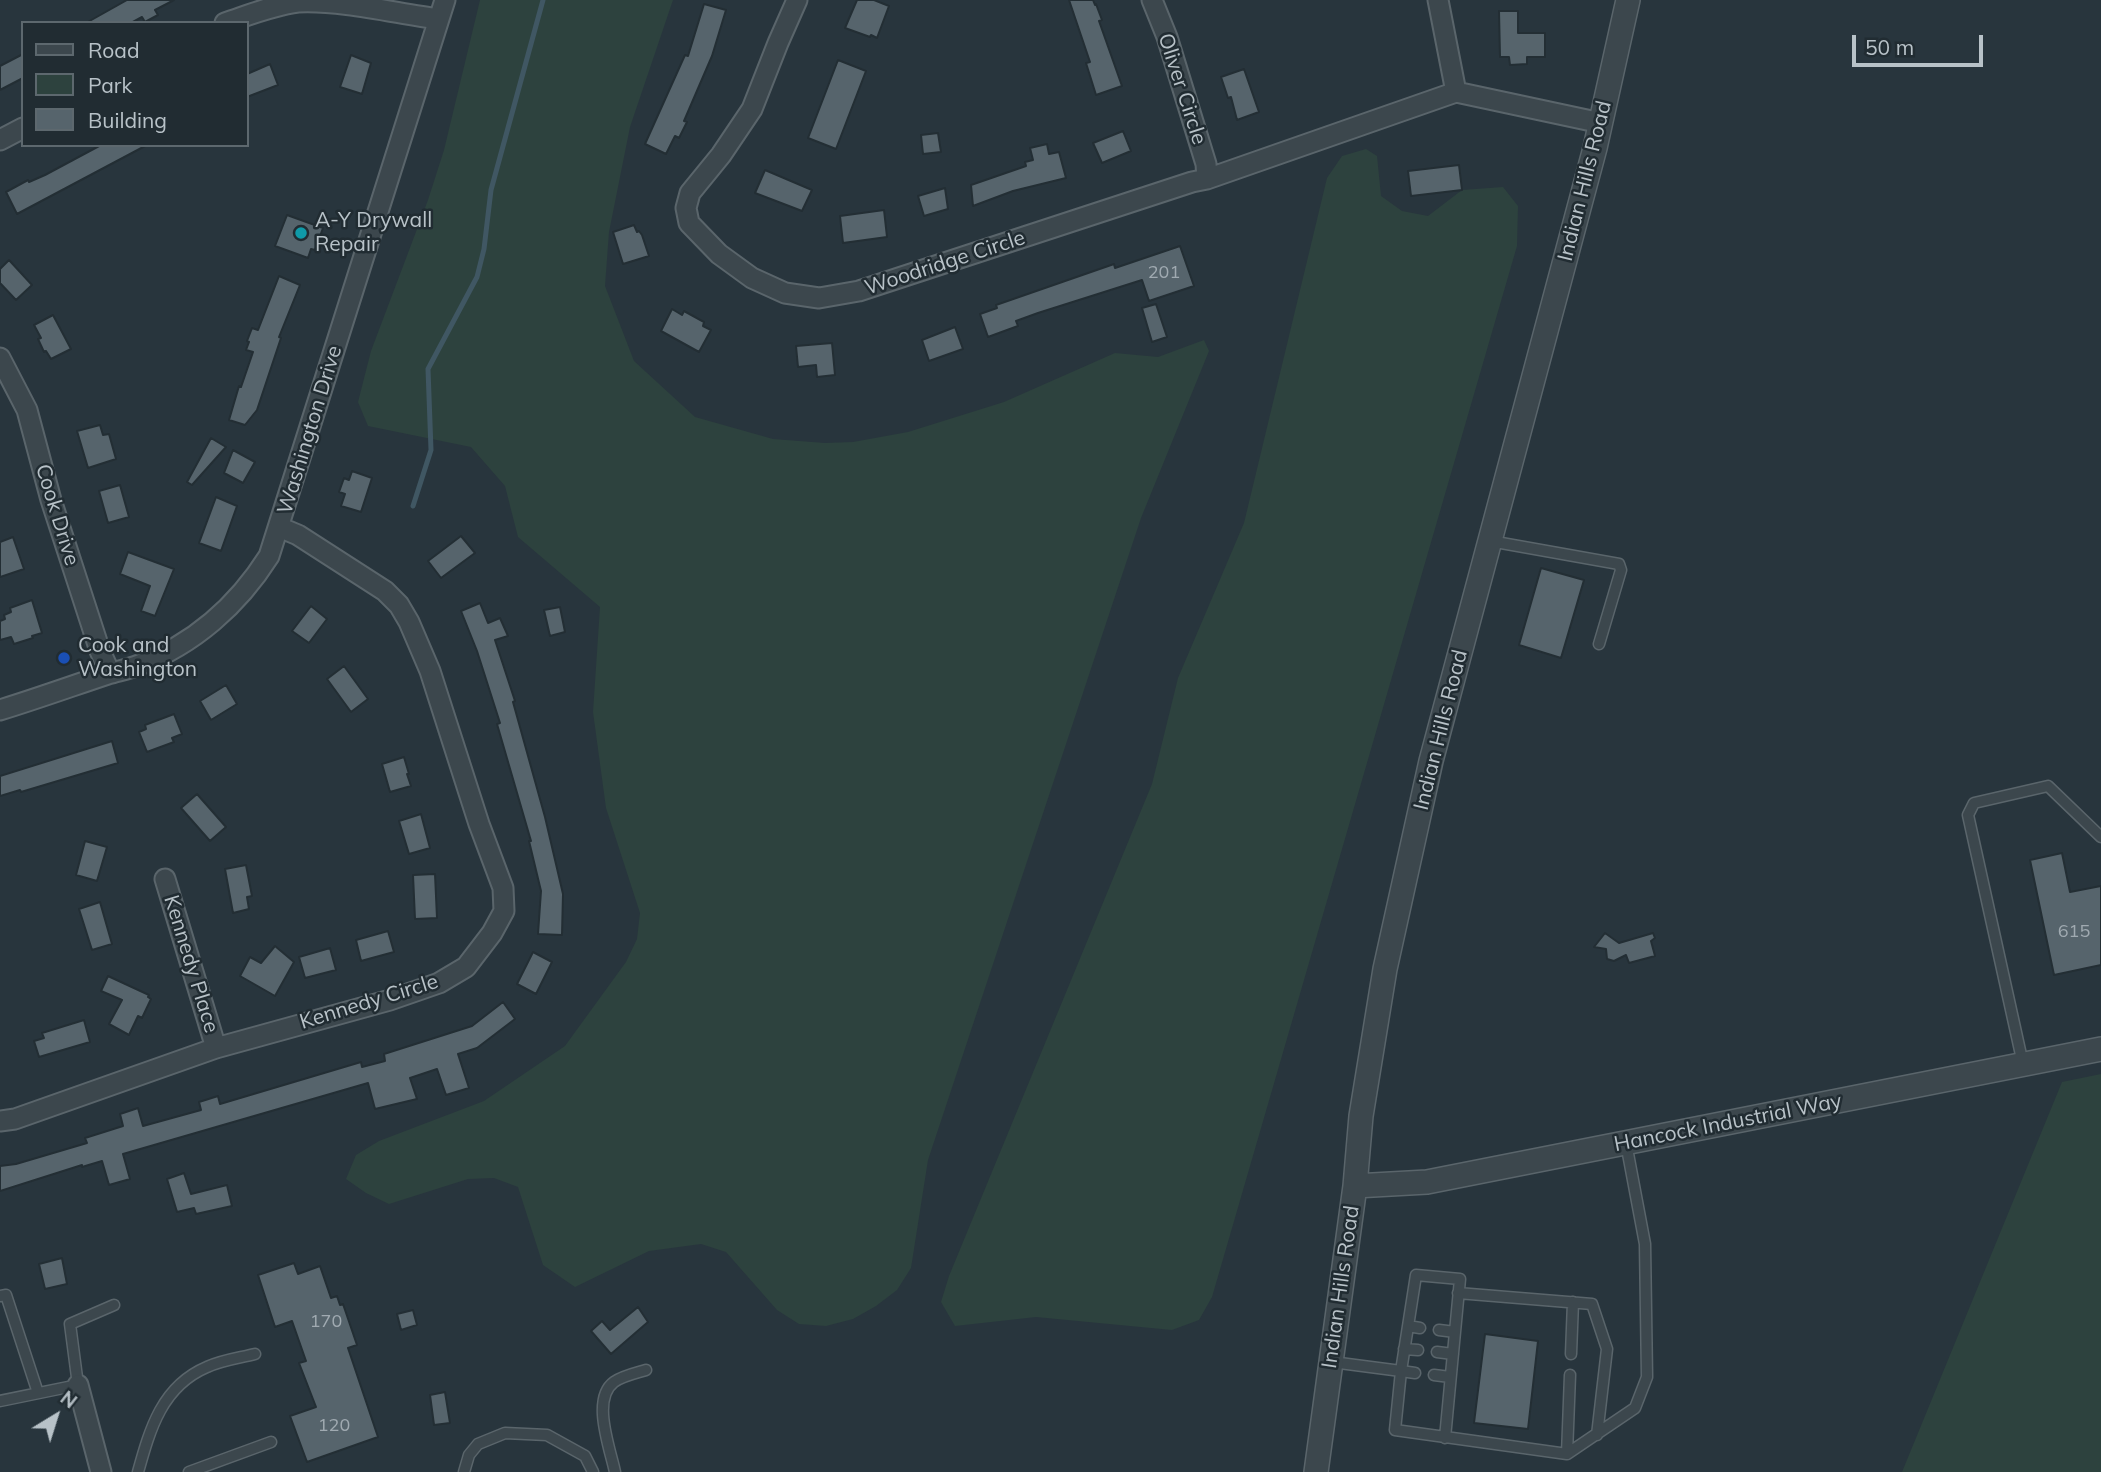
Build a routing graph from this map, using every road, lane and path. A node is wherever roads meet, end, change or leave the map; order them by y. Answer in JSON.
{"nodes":[{"id":1,"x":445,"y":0,"type":"edge"},
{"id":2,"x":797,"y":0,"type":"edge"},
{"id":3,"x":1152,"y":0,"type":"edge"},
{"id":4,"x":1438,"y":0,"type":"edge"},
{"id":5,"x":1628,"y":0,"type":"edge"},
{"id":6,"x":439,"y":19,"type":"junction"},
{"id":7,"x":231,"y":21,"type":"edge"},
{"id":8,"x":1456,"y":92,"type":"junction"},
{"id":9,"x":1601,"y":123,"type":"junction"},
{"id":10,"x":21,"y":129,"type":"edge"},
{"id":11,"x":0,"y":140,"type":"edge"},
{"id":12,"x":1207,"y":179,"type":"junction"},
{"id":13,"x":0,"y":358,"type":"edge"},
{"id":14,"x":279,"y":527,"type":"junction"},
{"id":15,"x":1490,"y":541,"type":"junction"},
{"id":16,"x":1599,"y":644,"type":"dead end"},
{"id":17,"x":110,"y":673,"type":"junction"},
{"id":18,"x":0,"y":710,"type":"edge"},
{"id":19,"x":2101,"y":837,"type":"edge"},
{"id":20,"x":165,"y":879,"type":"dead end"},
{"id":21,"x":216,"y":1048,"type":"junction"},
{"id":22,"x":2101,"y":1049,"type":"edge"},
{"id":23,"x":2022,"y":1065,"type":"junction"},
{"id":24,"x":0,"y":1121,"type":"edge"},
{"id":25,"x":1626,"y":1143,"type":"junction"},
{"id":26,"x":1355,"y":1186,"type":"junction"},
{"id":27,"x":1458,"y":1293,"type":"junction"},
{"id":28,"x":0,"y":1296,"type":"edge"},
{"id":29,"x":1573,"y":1302,"type":"junction"},
{"id":30,"x":114,"y":1305,"type":"dead end"},
{"id":31,"x":1408,"y":1326,"type":"junction"},
{"id":32,"x":1420,"y":1328,"type":"dead end"},
{"id":33,"x":1439,"y":1330,"type":"dead end"},
{"id":34,"x":1455,"y":1332,"type":"junction"},
{"id":35,"x":1404,"y":1349,"type":"junction"},
{"id":36,"x":1418,"y":1350,"type":"dead end"},
{"id":37,"x":1437,"y":1352,"type":"dead end"},
{"id":38,"x":255,"y":1354,"type":"dead end"},
{"id":39,"x":1453,"y":1354,"type":"junction"},
{"id":40,"x":1571,"y":1354,"type":"dead end"},
{"id":41,"x":1331,"y":1362,"type":"junction"},
{"id":42,"x":646,"y":1370,"type":"dead end"},
{"id":43,"x":1401,"y":1371,"type":"junction"},
{"id":44,"x":1415,"y":1373,"type":"dead end"},
{"id":45,"x":1434,"y":1375,"type":"dead end"},
{"id":46,"x":1570,"y":1375,"type":"dead end"},
{"id":47,"x":1450,"y":1377,"type":"junction"},
{"id":48,"x":78,"y":1385,"type":"junction"},
{"id":49,"x":38,"y":1392,"type":"junction"},
{"id":50,"x":0,"y":1401,"type":"edge"},
{"id":51,"x":1597,"y":1435,"type":"junction"},
{"id":52,"x":1445,"y":1438,"type":"junction"},
{"id":53,"x":271,"y":1442,"type":"dead end"},
{"id":54,"x":1567,"y":1454,"type":"junction"},
{"id":55,"x":100,"y":1472,"type":"edge"},
{"id":56,"x":138,"y":1472,"type":"edge"},
{"id":57,"x":189,"y":1472,"type":"edge"},
{"id":58,"x":464,"y":1472,"type":"edge"},
{"id":59,"x":593,"y":1472,"type":"edge"},
{"id":60,"x":615,"y":1472,"type":"edge"},
{"id":61,"x":1316,"y":1472,"type":"edge"}],
"edges":[{"from":1,"to":6,"type":"street","name":"Washington Drive"},
{"from":2,"to":12,"type":"street","name":"Woodridge Circle"},
{"from":3,"to":12,"type":"street","name":"Oliver Circle"},
{"from":4,"to":8,"type":"street"},
{"from":5,"to":9,"type":"street","name":"Indian Hills Road"},
{"from":6,"to":7,"type":"street"},
{"from":6,"to":14,"type":"street","name":"Washington Drive"},
{"from":8,"to":9,"type":"street"},
{"from":8,"to":12,"type":"street","name":"Woodridge Circle"},
{"from":9,"to":15,"type":"street","name":"Indian Hills Road"},
{"from":10,"to":11,"type":"street"},
{"from":13,"to":17,"type":"street","name":"Cook Drive"},
{"from":14,"to":17,"type":"street","name":"Washington Drive"},
{"from":14,"to":21,"type":"street","name":"Kennedy Circle"},
{"from":15,"to":16,"type":"lane"},
{"from":15,"to":26,"type":"street","name":"Indian Hills Road"},
{"from":17,"to":18,"type":"street","name":"Washington Drive"},
{"from":19,"to":23,"type":"lane"},
{"from":20,"to":21,"type":"street","name":"Kennedy Place"},
{"from":21,"to":24,"type":"street","name":"Kennedy Circle"},
{"from":22,"to":23,"type":"street","name":"Hancock Industrial Way"},
{"from":23,"to":25,"type":"street","name":"Hancock Industrial Way"},
{"from":25,"to":26,"type":"street","name":"Hancock Industrial Way"},
{"from":25,"to":51,"type":"lane"},
{"from":26,"to":41,"type":"street","name":"Indian Hills Road"},
{"from":27,"to":29,"type":"lane"},
{"from":27,"to":31,"type":"lane"},
{"from":27,"to":34,"type":"lane"},
{"from":28,"to":49,"type":"lane"},
{"from":29,"to":40,"type":"lane"},
{"from":29,"to":51,"type":"lane"},
{"from":30,"to":48,"type":"lane"},
{"from":31,"to":32,"type":"lane"},
{"from":31,"to":35,"type":"lane"},
{"from":33,"to":34,"type":"lane"},
{"from":34,"to":39,"type":"lane"},
{"from":35,"to":36,"type":"lane"},
{"from":35,"to":43,"type":"lane"},
{"from":37,"to":39,"type":"lane"},
{"from":38,"to":56,"type":"lane"},
{"from":39,"to":47,"type":"lane"},
{"from":41,"to":43,"type":"lane"},
{"from":41,"to":61,"type":"street","name":"Indian Hills Road"},
{"from":42,"to":60,"type":"lane"},
{"from":43,"to":44,"type":"lane"},
{"from":43,"to":52,"type":"lane"},
{"from":45,"to":47,"type":"lane"},
{"from":46,"to":54,"type":"lane"},
{"from":47,"to":52,"type":"lane"},
{"from":48,"to":49,"type":"lane"},
{"from":48,"to":55,"type":"street"},
{"from":49,"to":50,"type":"lane"},
{"from":51,"to":54,"type":"lane"},
{"from":52,"to":54,"type":"lane"},
{"from":53,"to":57,"type":"lane"},
{"from":58,"to":59,"type":"lane"}]}
